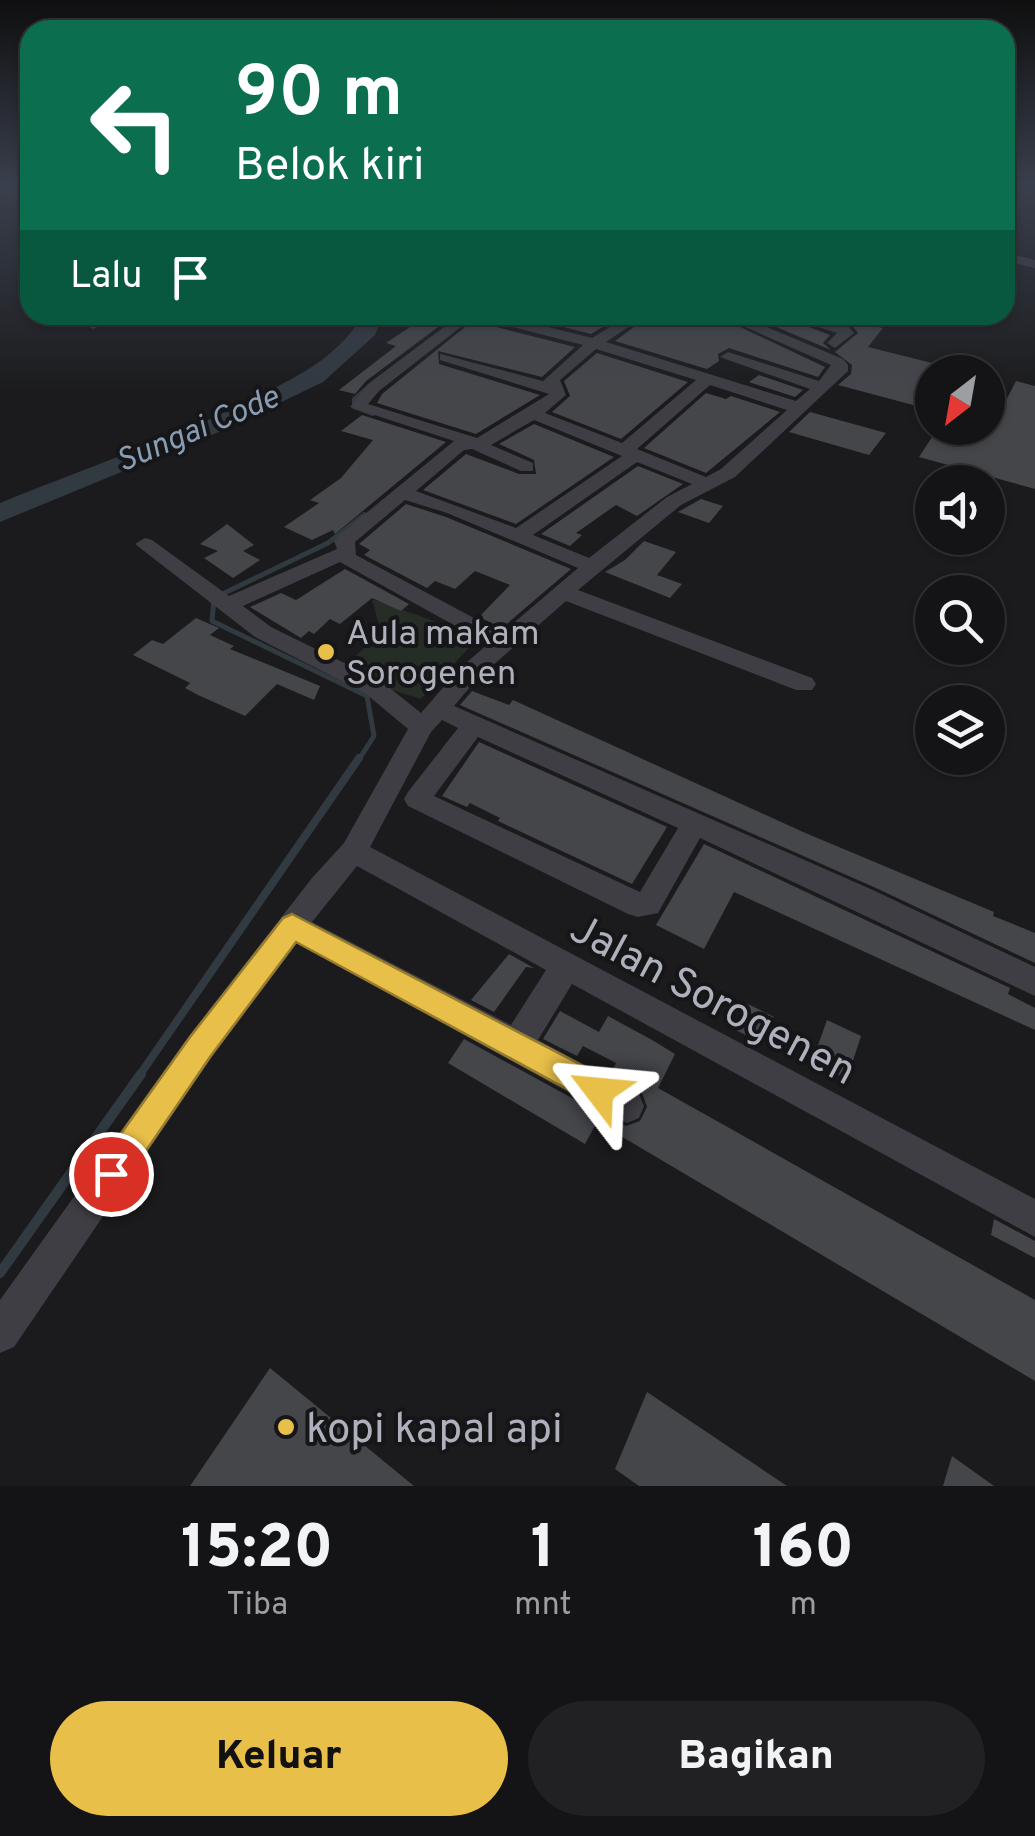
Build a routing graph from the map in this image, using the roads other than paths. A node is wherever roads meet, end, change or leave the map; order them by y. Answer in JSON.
{"nodes":[{"id":1,"x":457,"y":325,"type":"edge"},
{"id":2,"x":522,"y":325,"type":"edge"},
{"id":3,"x":624,"y":325,"type":"edge"},
{"id":4,"x":746,"y":325,"type":"edge"},
{"id":5,"x":825,"y":325,"type":"edge"},
{"id":6,"x":767,"y":334,"type":"junction"},
{"id":7,"x":594,"y":343,"type":"junction"},
{"id":8,"x":835,"y":343,"type":"dead end"},
{"id":9,"x":728,"y":356,"type":"junction"},
{"id":10,"x":446,"y":357,"type":"dead end"},
{"id":11,"x":701,"y":380,"type":"junction"},
{"id":12,"x":822,"y":387,"type":"junction"},
{"id":13,"x":554,"y":388,"type":"junction"},
{"id":14,"x":796,"y":407,"type":"junction"},
{"id":15,"x":533,"y":414,"type":"junction"},
{"id":16,"x":473,"y":443,"type":"junction"},
{"id":17,"x":631,"y":452,"type":"junction"},
{"id":18,"x":527,"y":467,"type":"dead end"},
{"id":19,"x":707,"y":484,"type":"junction"},
{"id":20,"x":400,"y":492,"type":"junction"},
{"id":21,"x":516,"y":537,"type":"junction"},
{"id":22,"x":145,"y":544,"type":"dead end"},
{"id":23,"x":344,"y":553,"type":"junction"},
{"id":24,"x":592,"y":567,"type":"junction"},
{"id":25,"x":563,"y":592,"type":"junction"},
{"id":26,"x":220,"y":602,"type":"junction"},
{"id":27,"x":504,"y":643,"type":"junction"},
{"id":28,"x":804,"y":684,"type":"dead end"},
{"id":29,"x":435,"y":720,"type":"junction"},
{"id":30,"x":474,"y":726,"type":"junction"},
{"id":31,"x":693,"y":826,"type":"junction"},
{"id":32,"x":354,"y":851,"type":"junction"},
{"id":33,"x":292,"y":926,"type":"junction"},
{"id":34,"x":566,"y":966,"type":"junction"},
{"id":35,"x":1035,"y":982,"type":"edge"},
{"id":36,"x":517,"y":1045,"type":"junction"},
{"id":37,"x":626,"y":1106,"type":"dead end"},
{"id":38,"x":1035,"y":1218,"type":"edge"},
{"id":39,"x":0,"y":1334,"type":"edge"}],
"edges":[{"from":1,"to":16,"type":"street"},
{"from":2,"to":7,"type":"street"},
{"from":3,"to":7,"type":"street"},
{"from":4,"to":6,"type":"street"},
{"from":5,"to":8,"type":"street"},
{"from":6,"to":9,"type":"street"},
{"from":6,"to":12,"type":"street"},
{"from":7,"to":11,"type":"street"},
{"from":7,"to":13,"type":"street"},
{"from":9,"to":11,"type":"street"},
{"from":9,"to":12,"type":"street"},
{"from":10,"to":13,"type":"street"},
{"from":11,"to":14,"type":"street"},
{"from":11,"to":17,"type":"street"},
{"from":12,"to":14,"type":"street"},
{"from":13,"to":15,"type":"street"},
{"from":14,"to":19,"type":"street"},
{"from":15,"to":16,"type":"street"},
{"from":15,"to":17,"type":"street"},
{"from":16,"to":18,"type":"street"},
{"from":16,"to":20,"type":"street"},
{"from":17,"to":19,"type":"street"},
{"from":17,"to":21,"type":"street"},
{"from":19,"to":24,"type":"street"},
{"from":20,"to":21,"type":"street"},
{"from":20,"to":23,"type":"street"},
{"from":21,"to":24,"type":"street"},
{"from":22,"to":26,"type":"street"},
{"from":23,"to":26,"type":"street"},
{"from":23,"to":27,"type":"street"},
{"from":24,"to":25,"type":"street"},
{"from":25,"to":27,"type":"street"},
{"from":25,"to":28,"type":"street"},
{"from":26,"to":29,"type":"street"},
{"from":27,"to":29,"type":"street"},
{"from":29,"to":30,"type":"street"},
{"from":29,"to":32,"type":"street"},
{"from":30,"to":31,"type":"street"},
{"from":30,"to":31,"type":"street"},
{"from":31,"to":35,"type":"street"},
{"from":32,"to":33,"type":"street"},
{"from":32,"to":34,"type":"street","name":"Jalan Sorogenen"},
{"from":33,"to":36,"type":"street"},
{"from":33,"to":39,"type":"street"},
{"from":34,"to":36,"type":"street"},
{"from":34,"to":38,"type":"street","name":"Jalan Sorogenen"},
{"from":36,"to":37,"type":"street"}]}
